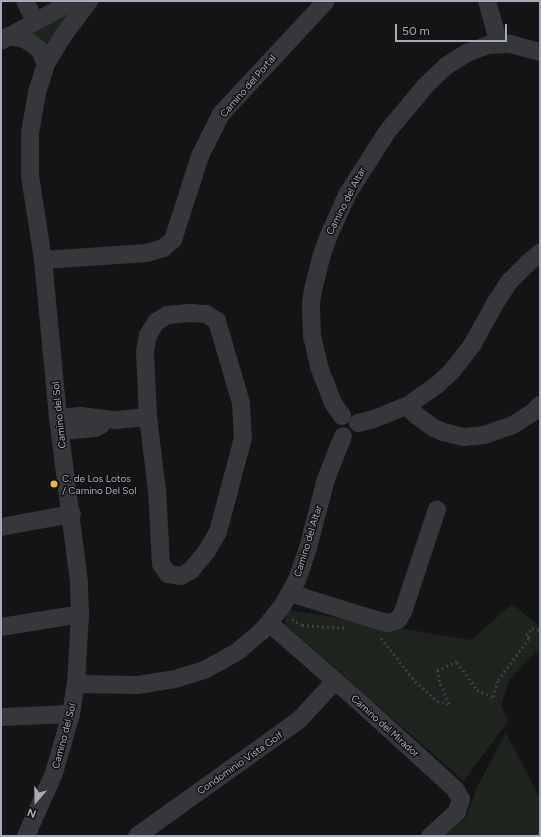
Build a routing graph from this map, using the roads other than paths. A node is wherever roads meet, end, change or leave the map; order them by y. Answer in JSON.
{"nodes":[{"id":1,"x":25,"y":1,"type":"edge"},
{"id":2,"x":73,"y":1,"type":"edge"},
{"id":3,"x":89,"y":1,"type":"edge"},
{"id":4,"x":326,"y":1,"type":"edge"},
{"id":5,"x":487,"y":1,"type":"edge"},
{"id":6,"x":35,"y":21,"type":"junction"},
{"id":7,"x":5,"y":38,"type":"edge"},
{"id":8,"x":499,"y":44,"type":"junction"},
{"id":9,"x":540,"y":52,"type":"edge"},
{"id":10,"x":46,"y":64,"type":"junction"},
{"id":11,"x":540,"y":253,"type":"edge"},
{"id":12,"x":43,"y":260,"type":"junction"},
{"id":13,"x":540,"y":405,"type":"edge"},
{"id":14,"x":407,"y":406,"type":"junction"},
{"id":15,"x":148,"y":417,"type":"junction"},
{"id":16,"x":350,"y":420,"type":"junction"},
{"id":17,"x":59,"y":424,"type":"junction"},
{"id":18,"x":437,"y":509,"type":"dead end"},
{"id":19,"x":72,"y":514,"type":"junction"},
{"id":20,"x":1,"y":527,"type":"edge"},
{"id":21,"x":290,"y":593,"type":"junction"},
{"id":22,"x":80,"y":614,"type":"junction"},
{"id":23,"x":272,"y":620,"type":"junction"},
{"id":24,"x":1,"y":627,"type":"edge"},
{"id":25,"x":335,"y":681,"type":"junction"},
{"id":26,"x":76,"y":684,"type":"junction"},
{"id":27,"x":71,"y":714,"type":"junction"},
{"id":28,"x":1,"y":717,"type":"edge"},
{"id":29,"x":26,"y":836,"type":"edge"},
{"id":30,"x":138,"y":836,"type":"edge"},
{"id":31,"x":430,"y":836,"type":"edge"}],
"edges":[{"from":1,"to":6,"type":"street"},
{"from":2,"to":6,"type":"street"},
{"from":3,"to":10,"type":"street","name":"Camino del Sol"},
{"from":4,"to":12,"type":"street","name":"Camino del Portal"},
{"from":5,"to":8,"type":"street"},
{"from":6,"to":7,"type":"street"},
{"from":7,"to":10,"type":"street"},
{"from":8,"to":9,"type":"street","name":"Camino del Altar"},
{"from":8,"to":16,"type":"street","name":"Camino del Altar"},
{"from":10,"to":12,"type":"street","name":"Camino del Sol"},
{"from":11,"to":14,"type":"street"},
{"from":12,"to":17,"type":"street","name":"Camino del Sol"},
{"from":13,"to":14,"type":"street"},
{"from":14,"to":16,"type":"street"},
{"from":15,"to":15,"type":"street"},
{"from":15,"to":17,"type":"street"},
{"from":16,"to":21,"type":"street","name":"Camino del Altar"},
{"from":17,"to":19,"type":"street","name":"Camino del Sol"},
{"from":18,"to":21,"type":"street"},
{"from":19,"to":20,"type":"street"},
{"from":19,"to":22,"type":"street","name":"Camino del Sol"},
{"from":21,"to":23,"type":"street","name":"Camino del Altar"},
{"from":22,"to":24,"type":"street"},
{"from":22,"to":26,"type":"street","name":"Camino del Sol"},
{"from":23,"to":25,"type":"street","name":"Camino del Mirador"},
{"from":23,"to":26,"type":"street","name":"Camino del Altar"},
{"from":25,"to":30,"type":"street","name":"Condominio Vista Golf"},
{"from":25,"to":31,"type":"street","name":"Camino del Mirador"},
{"from":26,"to":27,"type":"street","name":"Camino del Sol"},
{"from":27,"to":28,"type":"street"},
{"from":27,"to":29,"type":"street","name":"Camino del Sol"}]}
